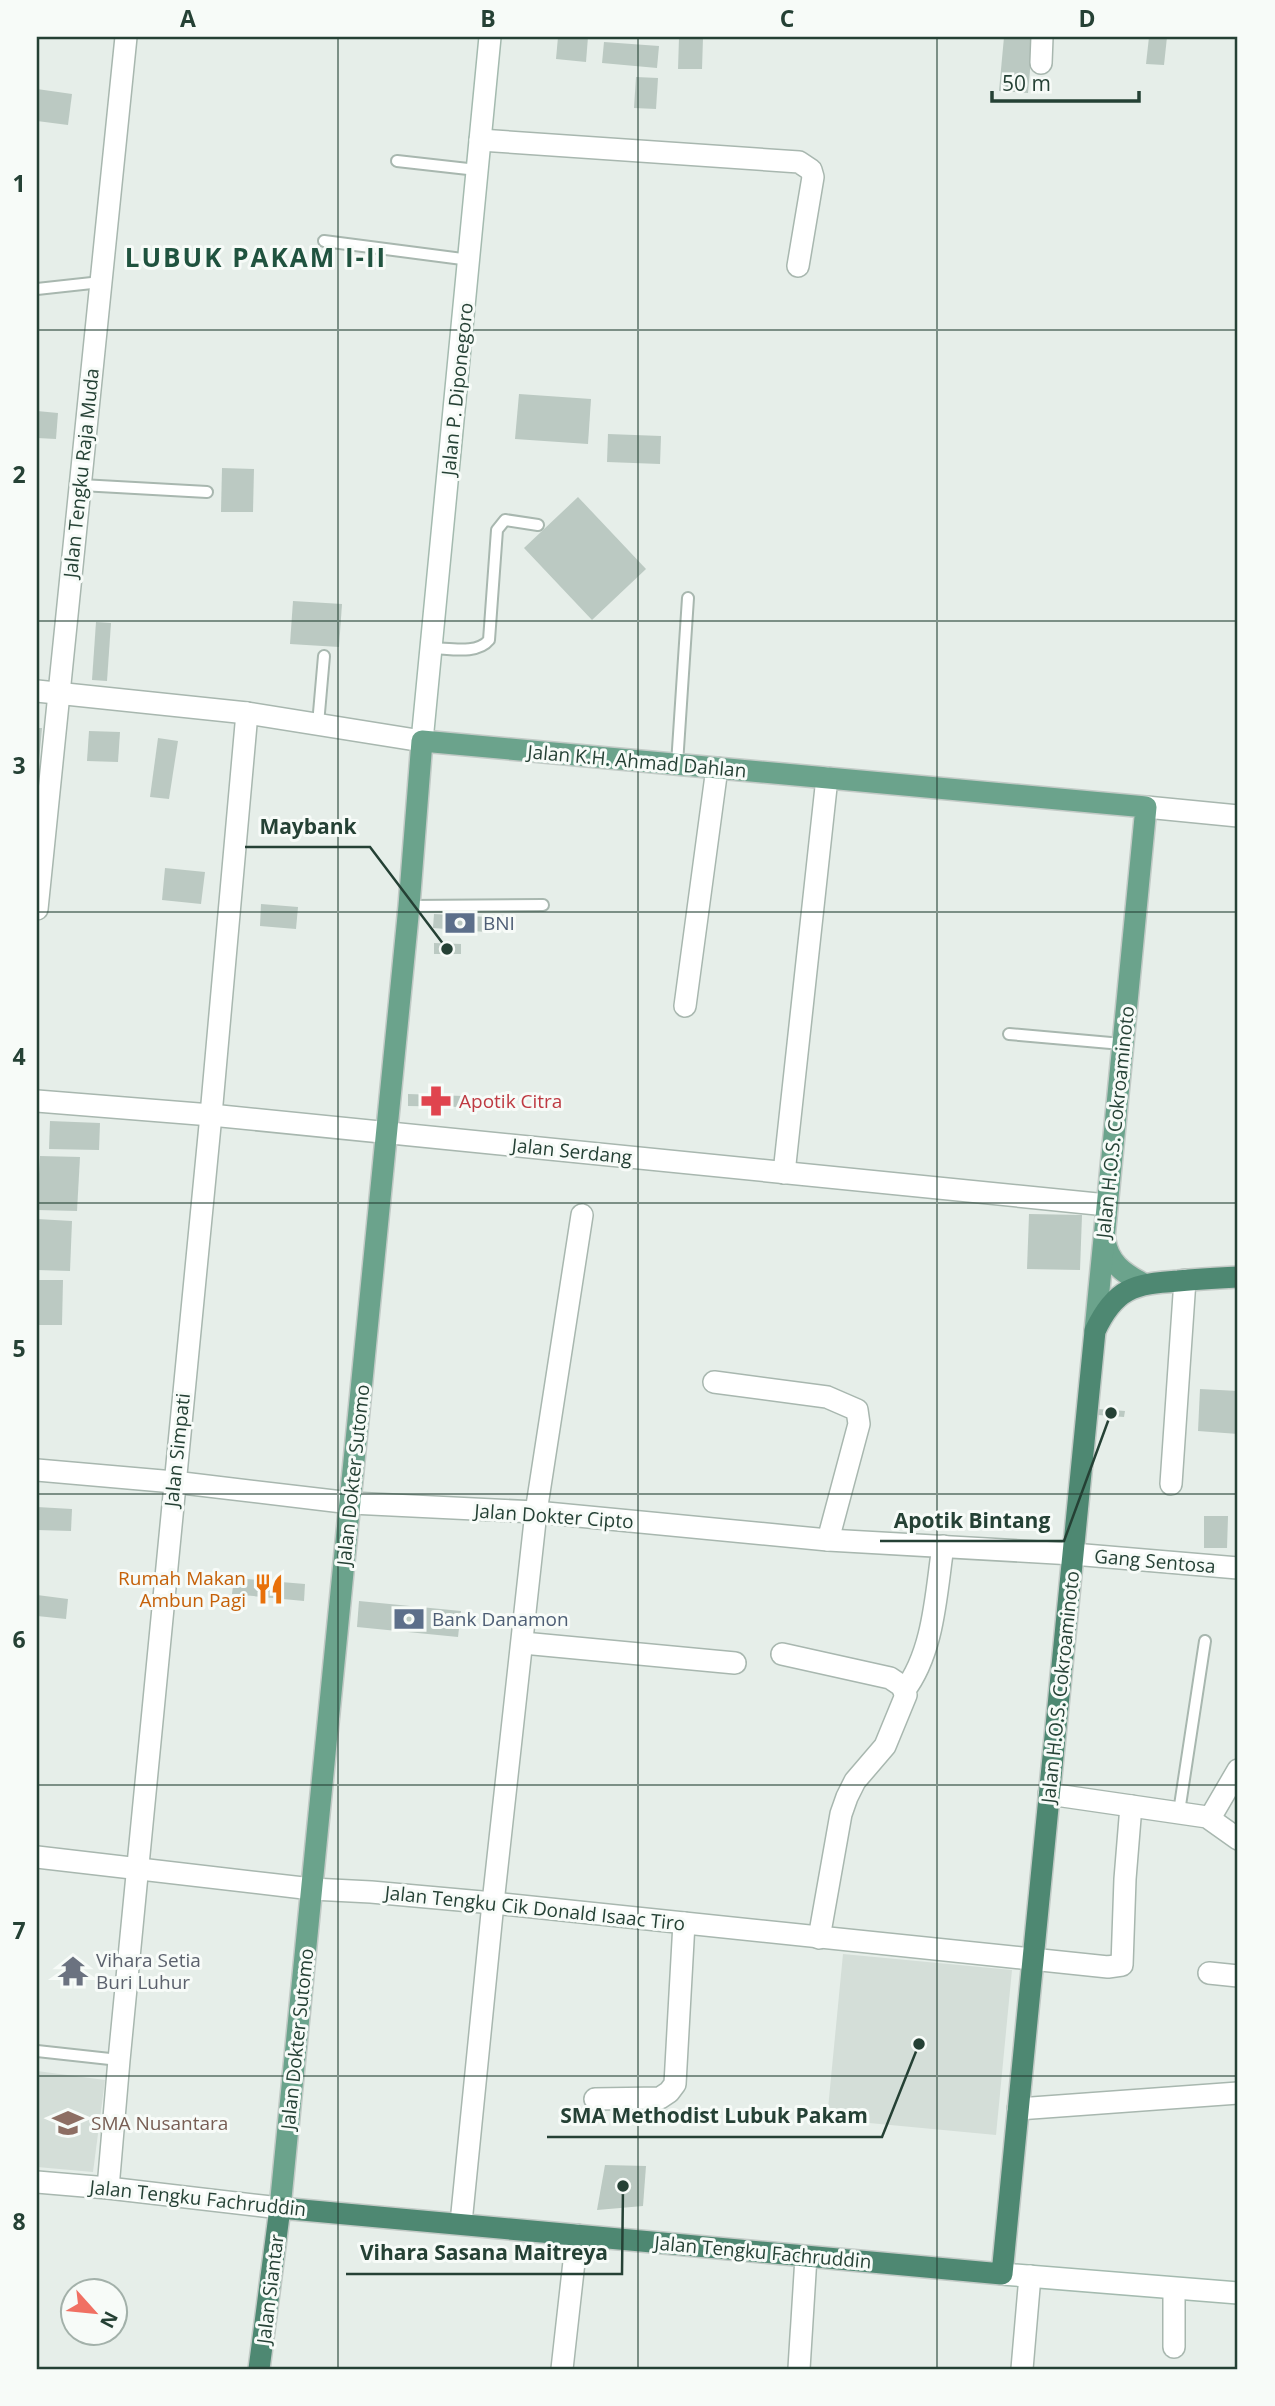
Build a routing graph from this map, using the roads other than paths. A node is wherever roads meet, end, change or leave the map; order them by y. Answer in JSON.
{"nodes":[{"id":1,"x":126,"y":37,"type":"edge"},
{"id":2,"x":490,"y":37,"type":"edge"},
{"id":3,"x":1042,"y":37,"type":"edge"},
{"id":4,"x":1041,"y":63,"type":"dead end"},
{"id":5,"x":480,"y":139,"type":"junction"},
{"id":6,"x":397,"y":161,"type":"dead end"},
{"id":7,"x":477,"y":170,"type":"junction"},
{"id":8,"x":324,"y":241,"type":"dead end"},
{"id":9,"x":470,"y":260,"type":"junction"},
{"id":10,"x":798,"y":266,"type":"dead end"},
{"id":11,"x":101,"y":282,"type":"junction"},
{"id":12,"x":37,"y":289,"type":"edge"},
{"id":13,"x":80,"y":485,"type":"junction"},
{"id":14,"x":207,"y":492,"type":"dead end"},
{"id":15,"x":538,"y":524,"type":"dead end"},
{"id":16,"x":688,"y":598,"type":"dead end"},
{"id":17,"x":431,"y":648,"type":"junction"},
{"id":18,"x":324,"y":656,"type":"dead end"},
{"id":19,"x":47,"y":692,"type":"edge"},
{"id":20,"x":247,"y":713,"type":"junction"},
{"id":21,"x":318,"y":724,"type":"junction"},
{"id":22,"x":422,"y":741,"type":"junction"},
{"id":23,"x":677,"y":764,"type":"junction"},
{"id":24,"x":717,"y":768,"type":"junction"},
{"id":25,"x":827,"y":778,"type":"junction"},
{"id":26,"x":1146,"y":807,"type":"junction"},
{"id":27,"x":1238,"y":816,"type":"edge"},
{"id":28,"x":543,"y":905,"type":"dead end"},
{"id":29,"x":409,"y":906,"type":"junction"},
{"id":30,"x":37,"y":909,"type":"edge"},
{"id":31,"x":685,"y":1006,"type":"dead end"},
{"id":32,"x":1009,"y":1034,"type":"dead end"},
{"id":33,"x":1122,"y":1044,"type":"junction"},
{"id":34,"x":37,"y":1101,"type":"edge"},
{"id":35,"x":211,"y":1115,"type":"junction"},
{"id":36,"x":386,"y":1133,"type":"junction"},
{"id":37,"x":784,"y":1172,"type":"junction"},
{"id":38,"x":1107,"y":1205,"type":"junction"},
{"id":39,"x":582,"y":1215,"type":"dead end"},
{"id":40,"x":1104,"y":1234,"type":"junction"},
{"id":41,"x":1238,"y":1277,"type":"edge"},
{"id":42,"x":1185,"y":1280,"type":"junction"},
{"id":43,"x":1142,"y":1283,"type":"junction"},
{"id":44,"x":1095,"y":1331,"type":"junction"},
{"id":45,"x":714,"y":1382,"type":"dead end"},
{"id":46,"x":37,"y":1470,"type":"edge"},
{"id":47,"x":174,"y":1482,"type":"junction"},
{"id":48,"x":1171,"y":1484,"type":"dead end"},
{"id":49,"x":351,"y":1503,"type":"junction"},
{"id":50,"x":536,"y":1512,"type":"junction"},
{"id":51,"x":828,"y":1540,"type":"junction"},
{"id":52,"x":943,"y":1546,"type":"junction"},
{"id":53,"x":1073,"y":1553,"type":"junction"},
{"id":54,"x":1238,"y":1568,"type":"edge"},
{"id":55,"x":1205,"y":1641,"type":"dead end"},
{"id":56,"x":523,"y":1643,"type":"junction"},
{"id":57,"x":782,"y":1654,"type":"dead end"},
{"id":58,"x":735,"y":1664,"type":"dead end"},
{"id":59,"x":904,"y":1691,"type":"junction"},
{"id":60,"x":1238,"y":1770,"type":"edge"},
{"id":61,"x":1049,"y":1794,"type":"junction"},
{"id":62,"x":1131,"y":1806,"type":"junction"},
{"id":63,"x":1179,"y":1812,"type":"junction"},
{"id":64,"x":1210,"y":1818,"type":"junction"},
{"id":65,"x":1238,"y":1839,"type":"edge"},
{"id":66,"x":37,"y":1857,"type":"edge"},
{"id":67,"x":137,"y":1868,"type":"junction"},
{"id":68,"x":312,"y":1889,"type":"junction"},
{"id":69,"x":493,"y":1903,"type":"junction"},
{"id":70,"x":684,"y":1923,"type":"junction"},
{"id":71,"x":819,"y":1938,"type":"junction"},
{"id":72,"x":1033,"y":1961,"type":"junction"},
{"id":73,"x":1209,"y":1973,"type":"dead end"},
{"id":74,"x":1238,"y":1976,"type":"edge"},
{"id":75,"x":37,"y":2052,"type":"edge"},
{"id":76,"x":119,"y":2060,"type":"junction"},
{"id":77,"x":1238,"y":2093,"type":"edge"},
{"id":78,"x":595,"y":2099,"type":"dead end"},
{"id":79,"x":1018,"y":2109,"type":"junction"},
{"id":80,"x":37,"y":2182,"type":"edge"},
{"id":81,"x":108,"y":2188,"type":"junction"},
{"id":82,"x":280,"y":2208,"type":"junction"},
{"id":83,"x":461,"y":2223,"type":"junction"},
{"id":84,"x":577,"y":2235,"type":"junction"},
{"id":85,"x":806,"y":2257,"type":"junction"},
{"id":86,"x":1002,"y":2274,"type":"junction"},
{"id":87,"x":1030,"y":2276,"type":"junction"},
{"id":88,"x":1174,"y":2289,"type":"junction"},
{"id":89,"x":1238,"y":2289,"type":"edge"},
{"id":90,"x":1174,"y":2347,"type":"dead end"},
{"id":91,"x":259,"y":2369,"type":"edge"},
{"id":92,"x":562,"y":2369,"type":"edge"},
{"id":93,"x":799,"y":2369,"type":"edge"},
{"id":94,"x":1022,"y":2369,"type":"edge"}],
"edges":[{"from":1,"to":11,"type":"street","name":"Jalan Tengku Raja Muda"},
{"from":2,"to":5,"type":"street","name":"Jalan P. Diponegoro"},
{"from":3,"to":4,"type":"street"},
{"from":5,"to":7,"type":"street","name":"Jalan P. Diponegoro"},
{"from":5,"to":10,"type":"street"},
{"from":6,"to":7,"type":"lane"},
{"from":7,"to":9,"type":"street","name":"Jalan P. Diponegoro"},
{"from":8,"to":9,"type":"lane"},
{"from":9,"to":17,"type":"street","name":"Jalan P. Diponegoro"},
{"from":11,"to":12,"type":"lane"},
{"from":11,"to":13,"type":"street","name":"Jalan Tengku Raja Muda"},
{"from":13,"to":14,"type":"lane"},
{"from":13,"to":19,"type":"street","name":"Jalan Tengku Raja Muda"},
{"from":15,"to":17,"type":"lane"},
{"from":16,"to":23,"type":"lane"},
{"from":17,"to":22,"type":"street","name":"Jalan P. Diponegoro"},
{"from":18,"to":21,"type":"lane"},
{"from":19,"to":20,"type":"street","name":"Jalan K.H. Ahmad Dahlan"},
{"from":19,"to":30,"type":"street","name":"Jalan Tengku Raja Muda"},
{"from":20,"to":21,"type":"street","name":"Jalan K.H. Ahmad Dahlan"},
{"from":20,"to":35,"type":"street","name":"Jalan Simpati"},
{"from":21,"to":22,"type":"street","name":"Jalan K.H. Ahmad Dahlan"},
{"from":22,"to":23,"type":"main road","name":"Jalan K.H. Ahmad Dahlan"},
{"from":22,"to":29,"type":"main road","name":"Jalan Dokter Sutomo"},
{"from":23,"to":24,"type":"main road","name":"Jalan K.H. Ahmad Dahlan"},
{"from":24,"to":25,"type":"main road","name":"Jalan K.H. Ahmad Dahlan"},
{"from":24,"to":31,"type":"street"},
{"from":25,"to":26,"type":"main road","name":"Jalan K.H. Ahmad Dahlan"},
{"from":25,"to":37,"type":"street"},
{"from":26,"to":27,"type":"street","name":"Jalan K.H. Ahmad Dahlan"},
{"from":26,"to":33,"type":"main road","name":"Jalan H.O.S. Cokroaminoto"},
{"from":28,"to":29,"type":"lane"},
{"from":29,"to":36,"type":"main road","name":"Jalan Dokter Sutomo"},
{"from":32,"to":33,"type":"lane"},
{"from":33,"to":38,"type":"main road","name":"Jalan H.O.S. Cokroaminoto"},
{"from":34,"to":35,"type":"street","name":"Jalan Serdang"},
{"from":35,"to":36,"type":"street","name":"Jalan Serdang"},
{"from":35,"to":47,"type":"street","name":"Jalan Simpati"},
{"from":36,"to":37,"type":"street","name":"Jalan Serdang"},
{"from":36,"to":49,"type":"main road","name":"Jalan Dokter Sutomo"},
{"from":37,"to":38,"type":"street","name":"Jalan Serdang"},
{"from":38,"to":40,"type":"main road","name":"Jalan H.O.S. Cokroaminoto"},
{"from":39,"to":50,"type":"street"},
{"from":40,"to":43,"type":"main road"},
{"from":40,"to":44,"type":"main road","name":"Jalan H.O.S. Cokroaminoto"},
{"from":41,"to":42,"type":"highway"},
{"from":42,"to":43,"type":"highway"},
{"from":42,"to":48,"type":"street"},
{"from":43,"to":44,"type":"highway"},
{"from":44,"to":53,"type":"highway","name":"Jalan H.O.S. Cokroaminoto"},
{"from":45,"to":51,"type":"street"},
{"from":46,"to":47,"type":"street","name":"Jalan Dokter Cipto"},
{"from":47,"to":49,"type":"street","name":"Jalan Dokter Cipto"},
{"from":47,"to":67,"type":"street","name":"Jalan Simpati"},
{"from":49,"to":50,"type":"street","name":"Jalan Dokter Cipto"},
{"from":49,"to":68,"type":"main road","name":"Jalan Dokter Sutomo"},
{"from":50,"to":51,"type":"street","name":"Jalan Dokter Cipto"},
{"from":50,"to":56,"type":"street"},
{"from":51,"to":52,"type":"street","name":"Jalan Dokter Cipto"},
{"from":52,"to":53,"type":"street","name":"Jalan Dokter Cipto"},
{"from":52,"to":59,"type":"street"},
{"from":53,"to":54,"type":"street","name":"Gang Sentosa"},
{"from":53,"to":61,"type":"highway","name":"Jalan H.O.S. Cokroaminoto"},
{"from":55,"to":63,"type":"lane"},
{"from":56,"to":58,"type":"street"},
{"from":56,"to":69,"type":"street"},
{"from":57,"to":59,"type":"street"},
{"from":59,"to":71,"type":"street"},
{"from":60,"to":64,"type":"street"},
{"from":61,"to":62,"type":"street"},
{"from":61,"to":72,"type":"highway","name":"Jalan H.O.S. Cokroaminoto"},
{"from":62,"to":63,"type":"street"},
{"from":62,"to":72,"type":"street","name":"Jalan Tengku Cik Donald Isaac Tiro"},
{"from":63,"to":64,"type":"street"},
{"from":64,"to":65,"type":"street"},
{"from":66,"to":67,"type":"street","name":"Jalan Tengku Cik Donald Isaac Tiro"},
{"from":67,"to":68,"type":"street","name":"Jalan Tengku Cik Donald Isaac Tiro"},
{"from":67,"to":76,"type":"street","name":"Jalan Simpati"},
{"from":68,"to":69,"type":"street","name":"Jalan Tengku Cik Donald Isaac Tiro"},
{"from":68,"to":82,"type":"main road","name":"Jalan Dokter Sutomo"},
{"from":69,"to":70,"type":"street","name":"Jalan Tengku Cik Donald Isaac Tiro"},
{"from":69,"to":83,"type":"street"},
{"from":70,"to":71,"type":"street","name":"Jalan Tengku Cik Donald Isaac Tiro"},
{"from":70,"to":78,"type":"street"},
{"from":71,"to":72,"type":"street","name":"Jalan Tengku Cik Donald Isaac Tiro"},
{"from":72,"to":79,"type":"highway","name":"Jalan H.O.S. Cokroaminoto"},
{"from":73,"to":74,"type":"street"},
{"from":75,"to":76,"type":"lane"},
{"from":76,"to":81,"type":"street","name":"Jalan Simpati"},
{"from":77,"to":79,"type":"street"},
{"from":79,"to":86,"type":"highway","name":"Jalan H.O.S. Cokroaminoto"},
{"from":80,"to":81,"type":"street","name":"Jalan Tengku Fachruddin"},
{"from":81,"to":82,"type":"street","name":"Jalan Tengku Fachruddin"},
{"from":82,"to":83,"type":"highway","name":"Jalan Tengku Fachruddin"},
{"from":82,"to":91,"type":"highway","name":"Jalan Siantar"},
{"from":83,"to":84,"type":"highway","name":"Jalan Tengku Fachruddin"},
{"from":84,"to":85,"type":"highway","name":"Jalan Tengku Fachruddin"},
{"from":84,"to":92,"type":"street"},
{"from":85,"to":86,"type":"highway","name":"Jalan Tengku Fachruddin"},
{"from":85,"to":93,"type":"street"},
{"from":86,"to":87,"type":"street","name":"Jalan Tengku Fachruddin"},
{"from":87,"to":88,"type":"street","name":"Jalan Tengku Fachruddin"},
{"from":87,"to":94,"type":"street"},
{"from":88,"to":89,"type":"street","name":"Jalan Tengku Fachruddin"},
{"from":88,"to":90,"type":"street"}]}
